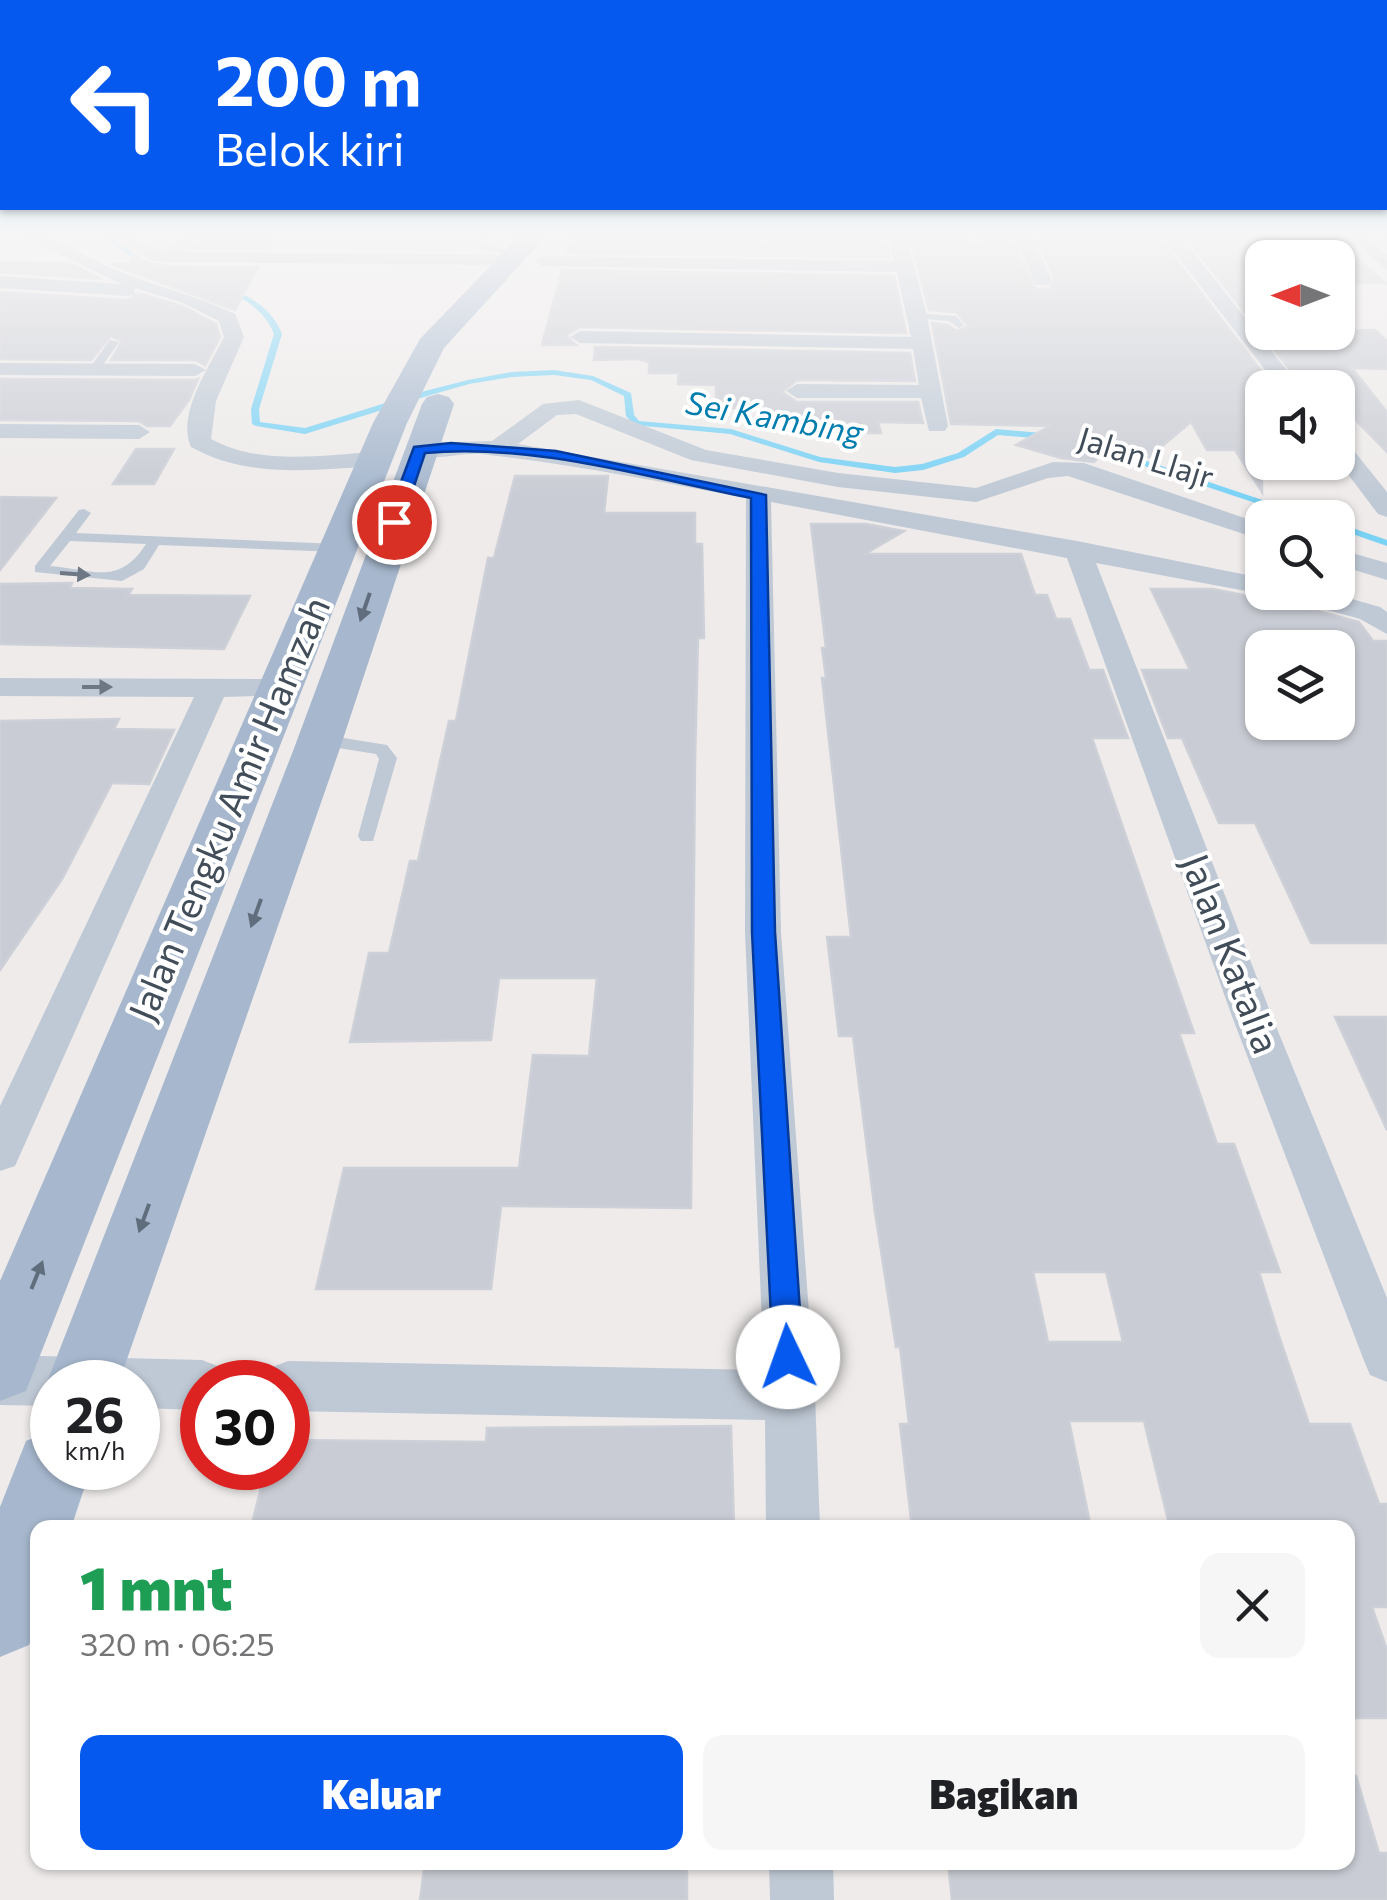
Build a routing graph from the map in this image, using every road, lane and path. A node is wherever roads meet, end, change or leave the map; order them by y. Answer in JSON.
{"nodes":[{"id":1,"x":229,"y":321,"type":"edge"},
{"id":2,"x":456,"y":321,"type":"edge"},
{"id":3,"x":487,"y":321,"type":"edge"},
{"id":4,"x":918,"y":321,"type":"edge"},
{"id":5,"x":954,"y":321,"type":"edge"},
{"id":6,"x":1238,"y":321,"type":"edge"},
{"id":7,"x":959,"y":326,"type":"dead end"},
{"id":8,"x":478,"y":336,"type":"dead end"},
{"id":9,"x":580,"y":337,"type":"dead end"},
{"id":10,"x":114,"y":342,"type":"dead end"},
{"id":11,"x":920,"y":344,"type":"junction"},
{"id":12,"x":0,"y":369,"type":"edge"},
{"id":13,"x":94,"y":370,"type":"junction"},
{"id":14,"x":196,"y":370,"type":"dead end"},
{"id":15,"x":1277,"y":370,"type":"edge"},
{"id":16,"x":798,"y":391,"type":"dead end"},
{"id":17,"x":930,"y":392,"type":"junction"},
{"id":18,"x":417,"y":413,"type":"junction"},
{"id":19,"x":936,"y":426,"type":"dead end"},
{"id":20,"x":0,"y":431,"type":"edge"},
{"id":21,"x":139,"y":432,"type":"dead end"},
{"id":22,"x":498,"y":448,"type":"junction"},
{"id":23,"x":1355,"y":468,"type":"edge"},
{"id":24,"x":758,"y":495,"type":"junction"},
{"id":25,"x":1387,"y":509,"type":"edge"},
{"id":26,"x":84,"y":513,"type":"dead end"},
{"id":27,"x":1245,"y":526,"type":"edge"},
{"id":28,"x":66,"y":537,"type":"junction"},
{"id":29,"x":156,"y":541,"type":"junction"},
{"id":30,"x":338,"y":548,"type":"junction"},
{"id":31,"x":1077,"y":549,"type":"junction"},
{"id":32,"x":1355,"y":562,"type":"edge"},
{"id":33,"x":1387,"y":572,"type":"edge"},
{"id":34,"x":1245,"y":583,"type":"edge"},
{"id":35,"x":1355,"y":609,"type":"edge"},
{"id":36,"x":1387,"y":624,"type":"edge"},
{"id":37,"x":0,"y":687,"type":"edge"},
{"id":38,"x":208,"y":701,"type":"junction"},
{"id":39,"x":275,"y":701,"type":"junction"},
{"id":40,"x":0,"y":712,"type":"edge"},
{"id":41,"x":319,"y":740,"type":"junction"},
{"id":42,"x":368,"y":836,"type":"dead end"},
{"id":43,"x":0,"y":1152,"type":"edge"},
{"id":44,"x":1387,"y":1358,"type":"edge"},
{"id":45,"x":92,"y":1360,"type":"edge"},
{"id":46,"x":0,"y":1365,"type":"edge"},
{"id":47,"x":0,"y":1380,"type":"edge"},
{"id":48,"x":30,"y":1381,"type":"edge"},
{"id":49,"x":310,"y":1386,"type":"edge"},
{"id":50,"x":790,"y":1395,"type":"junction"},
{"id":51,"x":45,"y":1490,"type":"edge"},
{"id":52,"x":34,"y":1520,"type":"edge"},
{"id":53,"x":793,"y":1520,"type":"edge"},
{"id":54,"x":30,"y":1532,"type":"edge"},
{"id":55,"x":0,"y":1616,"type":"edge"},
{"id":56,"x":801,"y":1870,"type":"edge"},
{"id":57,"x":802,"y":1900,"type":"edge"}],
"edges":[{"from":1,"to":18,"type":"street"},
{"from":2,"to":18,"type":"main road","name":"Jalan Tengku Amir Hamzah"},
{"from":3,"to":8,"type":"main road","name":"Jalan Tengku Amir Hamzah"},
{"from":4,"to":11,"type":"street"},
{"from":5,"to":7,"type":"lane"},
{"from":6,"to":15,"type":"street"},
{"from":9,"to":11,"type":"street"},
{"from":10,"to":13,"type":"lane"},
{"from":11,"to":17,"type":"street"},
{"from":12,"to":13,"type":"street"},
{"from":13,"to":14,"type":"street"},
{"from":16,"to":17,"type":"street"},
{"from":17,"to":19,"type":"street"},
{"from":18,"to":22,"type":"street"},
{"from":18,"to":30,"type":"main road","name":"Jalan Tengku Amir Hamzah"},
{"from":18,"to":41,"type":"main road","name":"Jalan Tengku Amir Hamzah","one_way":true},
{"from":20,"to":21,"type":"street"},
{"from":22,"to":24,"type":"street"},
{"from":22,"to":27,"type":"street","name":"Jalan Llajr"},
{"from":23,"to":25,"type":"street"},
{"from":24,"to":31,"type":"street"},
{"from":24,"to":50,"type":"street"},
{"from":26,"to":28,"type":"lane"},
{"from":28,"to":29,"type":"lane"},
{"from":28,"to":29,"type":"lane","one_way":true},
{"from":29,"to":30,"type":"lane"},
{"from":30,"to":39,"type":"main road","name":"Jalan Tengku Amir Hamzah"},
{"from":31,"to":34,"type":"street"},
{"from":31,"to":44,"type":"street","name":"Jalan Katalia"},
{"from":32,"to":33,"type":"street"},
{"from":35,"to":36,"type":"street"},
{"from":37,"to":38,"type":"street","one_way":true},
{"from":38,"to":39,"type":"street"},
{"from":38,"to":40,"type":"street"},
{"from":38,"to":43,"type":"street"},
{"from":46,"to":39,"type":"main road","name":"Jalan Tengku Amir Hamzah","one_way":true},
{"from":41,"to":42,"type":"lane"},
{"from":41,"to":45,"type":"main road","name":"Jalan Tengku Amir Hamzah","one_way":true},
{"from":47,"to":48,"type":"street"},
{"from":49,"to":50,"type":"street"},
{"from":50,"to":53,"type":"street"},
{"from":51,"to":52,"type":"main road"},
{"from":54,"to":55,"type":"main road"},
{"from":56,"to":57,"type":"street"}]}
